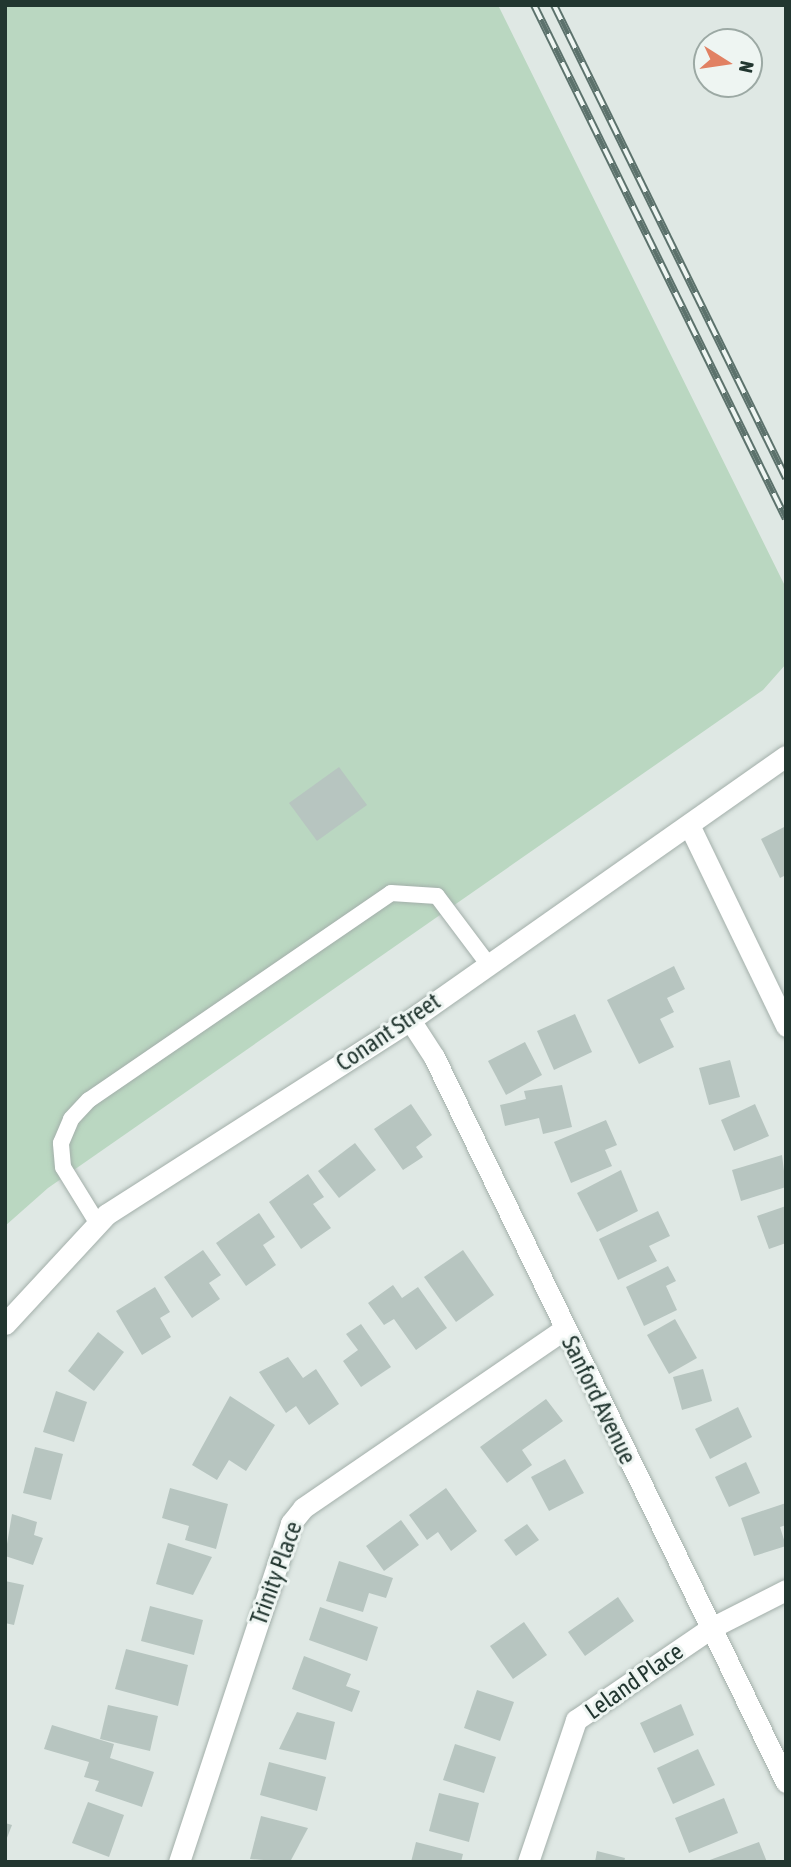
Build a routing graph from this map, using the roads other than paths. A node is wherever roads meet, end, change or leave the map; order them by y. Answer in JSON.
{"nodes":[{"id":1,"x":786,"y":756,"type":"edge"},
{"id":2,"x":690,"y":827,"type":"junction"},
{"id":3,"x":488,"y":964,"type":"junction"},
{"id":4,"x":410,"y":1020,"type":"junction"},
{"id":5,"x":786,"y":1027,"type":"edge"},
{"id":6,"x":98,"y":1224,"type":"junction"},
{"id":7,"x":5,"y":1324,"type":"edge"},
{"id":8,"x":564,"y":1329,"type":"junction"},
{"id":9,"x":786,"y":1591,"type":"edge"},
{"id":10,"x":711,"y":1628,"type":"junction"},
{"id":11,"x":786,"y":1782,"type":"edge"},
{"id":12,"x":179,"y":1862,"type":"edge"},
{"id":13,"x":528,"y":1862,"type":"edge"}],
"edges":[{"from":1,"to":2,"type":"street","name":"Conant Street"},
{"from":2,"to":3,"type":"street","name":"Conant Street"},
{"from":2,"to":5,"type":"street"},
{"from":3,"to":4,"type":"street","name":"Conant Street"},
{"from":3,"to":6,"type":"lane"},
{"from":4,"to":6,"type":"street","name":"Conant Street"},
{"from":4,"to":8,"type":"street","name":"Sanford Avenue"},
{"from":6,"to":7,"type":"street","name":"Conant Street"},
{"from":8,"to":10,"type":"street","name":"Sanford Avenue"},
{"from":8,"to":12,"type":"street","name":"Trinity Place"},
{"from":9,"to":10,"type":"street","name":"Leland Place"},
{"from":10,"to":11,"type":"street","name":"Sanford Avenue"},
{"from":10,"to":13,"type":"street","name":"Leland Place"}]}
